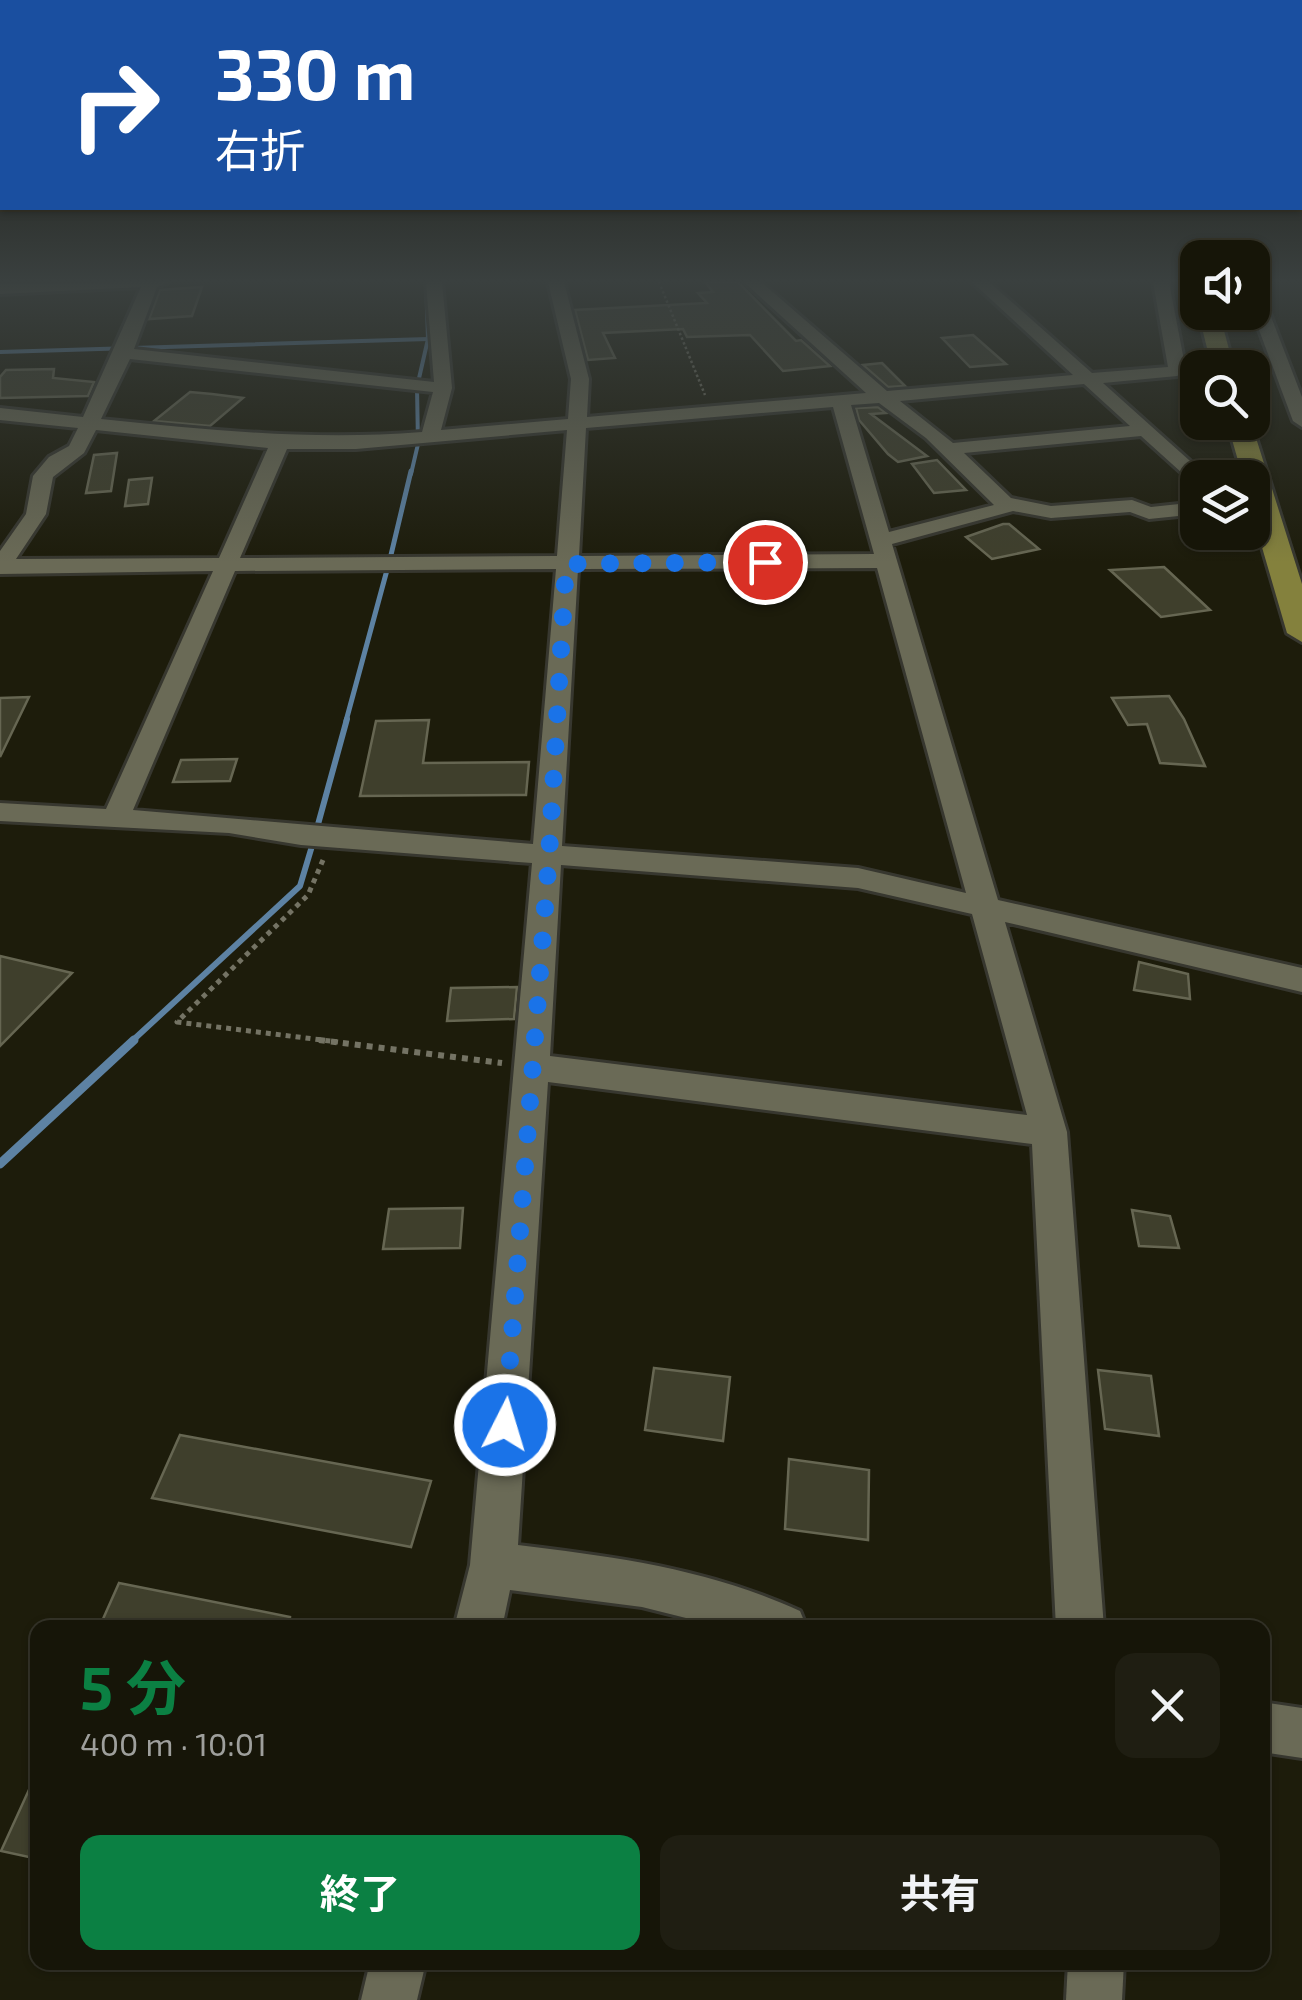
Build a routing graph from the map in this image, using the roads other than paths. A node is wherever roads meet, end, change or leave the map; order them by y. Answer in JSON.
{"nodes":[{"id":1,"x":113,"y":375,"type":"edge"},
{"id":2,"x":340,"y":375,"type":"edge"},
{"id":3,"x":442,"y":375,"type":"edge"},
{"id":4,"x":579,"y":375,"type":"edge"},
{"id":5,"x":854,"y":375,"type":"edge"},
{"id":6,"x":1086,"y":375,"type":"edge"},
{"id":7,"x":1136,"y":375,"type":"edge"},
{"id":8,"x":1285,"y":375,"type":"edge"},
{"id":9,"x":1090,"y":379,"type":"junction"},
{"id":10,"x":443,"y":388,"type":"junction"},
{"id":11,"x":886,"y":397,"type":"junction"},
{"id":12,"x":841,"y":401,"type":"junction"},
{"id":13,"x":0,"y":414,"type":"edge"},
{"id":14,"x":1302,"y":422,"type":"edge"},
{"id":15,"x":90,"y":424,"type":"junction"},
{"id":16,"x":577,"y":425,"type":"junction"},
{"id":17,"x":1146,"y":430,"type":"junction"},
{"id":18,"x":430,"y":438,"type":"junction"},
{"id":19,"x":1244,"y":440,"type":"edge"},
{"id":20,"x":280,"y":443,"type":"junction"},
{"id":21,"x":948,"y":449,"type":"junction"},
{"id":22,"x":1180,"y":461,"type":"edge"},
{"id":23,"x":1004,"y":503,"type":"junction"},
{"id":24,"x":1180,"y":510,"type":"edge"},
{"id":25,"x":881,"y":551,"type":"junction"},
{"id":26,"x":228,"y":564,"type":"junction"},
{"id":27,"x":566,"y":564,"type":"junction"},
{"id":28,"x":0,"y":566,"type":"edge"},
{"id":29,"x":1302,"y":633,"type":"edge"},
{"id":30,"x":0,"y":812,"type":"edge"},
{"id":31,"x":115,"y":818,"type":"junction"},
{"id":32,"x":549,"y":856,"type":"junction"},
{"id":33,"x":984,"y":908,"type":"junction"},
{"id":34,"x":1302,"y":980,"type":"edge"},
{"id":35,"x":532,"y":1067,"type":"junction"},
{"id":36,"x":1049,"y":1132,"type":"junction"},
{"id":37,"x":493,"y":1565,"type":"junction"},
{"id":38,"x":480,"y":1620,"type":"edge"},
{"id":39,"x":769,"y":1620,"type":"edge"},
{"id":40,"x":1080,"y":1620,"type":"edge"},
{"id":41,"x":1270,"y":1727,"type":"edge"},
{"id":42,"x":1302,"y":1733,"type":"edge"},
{"id":43,"x":396,"y":1970,"type":"edge"},
{"id":44,"x":1096,"y":1970,"type":"edge"},
{"id":45,"x":389,"y":2000,"type":"edge"},
{"id":46,"x":1094,"y":2000,"type":"edge"}],
"edges":[{"from":1,"to":15,"type":"street"},
{"from":2,"to":10,"type":"street"},
{"from":3,"to":10,"type":"street"},
{"from":4,"to":16,"type":"street"},
{"from":5,"to":11,"type":"street"},
{"from":6,"to":9,"type":"street"},
{"from":7,"to":9,"type":"street"},
{"from":8,"to":14,"type":"street"},
{"from":9,"to":11,"type":"street"},
{"from":9,"to":17,"type":"street"},
{"from":10,"to":18,"type":"street"},
{"from":11,"to":12,"type":"street"},
{"from":11,"to":21,"type":"street"},
{"from":12,"to":16,"type":"street"},
{"from":12,"to":25,"type":"street"},
{"from":13,"to":15,"type":"street"},
{"from":15,"to":20,"type":"street"},
{"from":15,"to":28,"type":"street"},
{"from":16,"to":18,"type":"street"},
{"from":16,"to":27,"type":"street"},
{"from":17,"to":21,"type":"street"},
{"from":17,"to":22,"type":"street"},
{"from":18,"to":20,"type":"street"},
{"from":19,"to":29,"type":"main road"},
{"from":20,"to":26,"type":"street"},
{"from":21,"to":23,"type":"street"},
{"from":23,"to":24,"type":"street"},
{"from":23,"to":25,"type":"street"},
{"from":25,"to":27,"type":"street"},
{"from":25,"to":33,"type":"street"},
{"from":26,"to":27,"type":"street"},
{"from":26,"to":28,"type":"street"},
{"from":26,"to":31,"type":"street"},
{"from":27,"to":32,"type":"street"},
{"from":30,"to":31,"type":"street"},
{"from":31,"to":32,"type":"street"},
{"from":32,"to":33,"type":"street"},
{"from":32,"to":35,"type":"street"},
{"from":33,"to":34,"type":"street"},
{"from":33,"to":36,"type":"street"},
{"from":35,"to":36,"type":"street"},
{"from":35,"to":37,"type":"street"},
{"from":36,"to":40,"type":"street"},
{"from":37,"to":38,"type":"street"},
{"from":37,"to":39,"type":"street"},
{"from":41,"to":42,"type":"street"},
{"from":43,"to":45,"type":"street"},
{"from":44,"to":46,"type":"street"}]}
